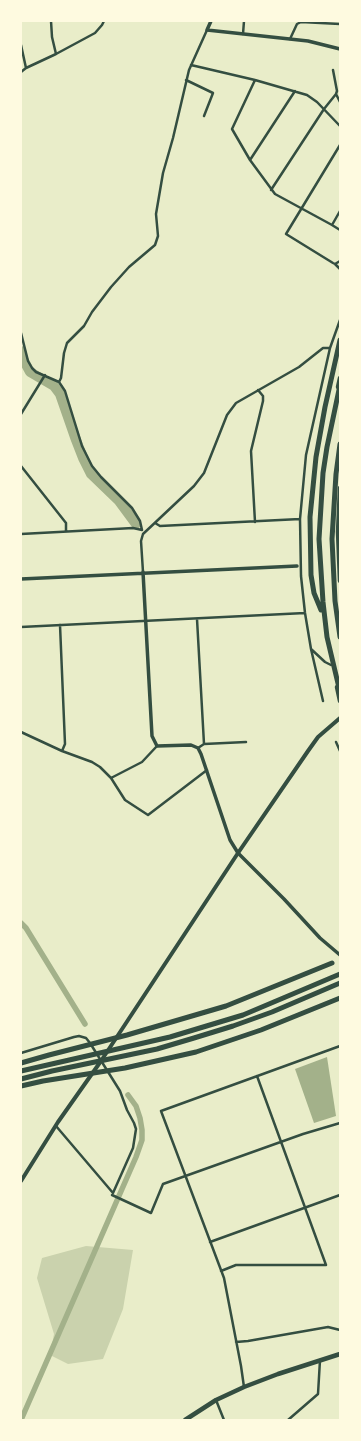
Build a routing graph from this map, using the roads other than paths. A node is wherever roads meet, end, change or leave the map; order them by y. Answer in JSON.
{"nodes":[{"id":1,"x":51,"y":21,"type":"edge"},
{"id":2,"x":104,"y":21,"type":"edge"},
{"id":3,"x":211,"y":21,"type":"edge"},
{"id":4,"x":244,"y":21,"type":"edge"},
{"id":5,"x":305,"y":21,"type":"edge"},
{"id":6,"x":326,"y":22,"type":"edge"},
{"id":7,"x":340,"y":24,"type":"edge"},
{"id":8,"x":207,"y":30,"type":"junction"},
{"id":9,"x":243,"y":34,"type":"junction"},
{"id":10,"x":290,"y":39,"type":"junction"},
{"id":11,"x":21,"y":45,"type":"edge"},
{"id":12,"x":340,"y":49,"type":"edge"},
{"id":13,"x":56,"y":54,"type":"junction"},
{"id":14,"x":191,"y":64,"type":"junction"},
{"id":15,"x":26,"y":68,"type":"junction"},
{"id":16,"x":333,"y":70,"type":"dead end"},
{"id":17,"x":21,"y":72,"type":"edge"},
{"id":18,"x":186,"y":80,"type":"junction"},
{"id":19,"x":255,"y":80,"type":"junction"},
{"id":20,"x":294,"y":91,"type":"junction"},
{"id":21,"x":336,"y":94,"type":"junction"},
{"id":22,"x":340,"y":102,"type":"edge"},
{"id":23,"x":324,"y":109,"type":"junction"},
{"id":24,"x":204,"y":116,"type":"dead end"},
{"id":25,"x":340,"y":126,"type":"edge"},
{"id":26,"x":340,"y":144,"type":"edge"},
{"id":27,"x":250,"y":160,"type":"junction"},
{"id":28,"x":271,"y":190,"type":"junction"},
{"id":29,"x":302,"y":208,"type":"junction"},
{"id":30,"x":340,"y":211,"type":"edge"},
{"id":31,"x":332,"y":225,"type":"junction"},
{"id":32,"x":340,"y":230,"type":"edge"},
{"id":33,"x":340,"y":261,"type":"edge"},
{"id":34,"x":335,"y":264,"type":"junction"},
{"id":35,"x":340,"y":269,"type":"edge"},
{"id":36,"x":340,"y":320,"type":"edge"},
{"id":37,"x":21,"y":333,"type":"edge"},
{"id":38,"x":340,"y":340,"type":"edge"},
{"id":39,"x":330,"y":348,"type":"junction"},
{"id":40,"x":45,"y":375,"type":"junction"},
{"id":41,"x":340,"y":378,"type":"edge"},
{"id":42,"x":59,"y":382,"type":"junction"},
{"id":43,"x":340,"y":384,"type":"edge"},
{"id":44,"x":258,"y":390,"type":"junction"},
{"id":45,"x":21,"y":414,"type":"edge"},
{"id":46,"x":340,"y":444,"type":"edge"},
{"id":47,"x":21,"y":466,"type":"edge"},
{"id":48,"x":340,"y":488,"type":"edge"},
{"id":49,"x":300,"y":520,"type":"junction"},
{"id":50,"x":255,"y":522,"type":"junction"},
{"id":51,"x":155,"y":523,"type":"junction"},
{"id":52,"x":66,"y":531,"type":"junction"},
{"id":53,"x":143,"y":531,"type":"junction"},
{"id":54,"x":21,"y":534,"type":"edge"},
{"id":55,"x":297,"y":566,"type":"dead end"},
{"id":56,"x":143,"y":572,"type":"junction"},
{"id":57,"x":21,"y":579,"type":"edge"},
{"id":58,"x":340,"y":581,"type":"edge"},
{"id":59,"x":321,"y":610,"type":"junction"},
{"id":60,"x":304,"y":613,"type":"junction"},
{"id":61,"x":198,"y":619,"type":"junction"},
{"id":62,"x":145,"y":621,"type":"junction"},
{"id":63,"x":60,"y":625,"type":"junction"},
{"id":64,"x":21,"y":627,"type":"edge"},
{"id":65,"x":340,"y":637,"type":"edge"},
{"id":66,"x":310,"y":649,"type":"junction"},
{"id":67,"x":331,"y":665,"type":"junction"},
{"id":68,"x":340,"y":692,"type":"edge"},
{"id":69,"x":323,"y":701,"type":"dead end"},
{"id":70,"x":340,"y":701,"type":"edge"},
{"id":71,"x":340,"y":718,"type":"edge"},
{"id":72,"x":21,"y":732,"type":"edge"},
{"id":73,"x":246,"y":742,"type":"dead end"},
{"id":74,"x":336,"y":742,"type":"dead end"},
{"id":75,"x":204,"y":744,"type":"junction"},
{"id":76,"x":157,"y":746,"type":"junction"},
{"id":77,"x":198,"y":748,"type":"junction"},
{"id":78,"x":62,"y":751,"type":"junction"},
{"id":79,"x":340,"y":751,"type":"edge"},
{"id":80,"x":207,"y":770,"type":"junction"},
{"id":81,"x":111,"y":778,"type":"junction"},
{"id":82,"x":238,"y":853,"type":"junction"},
{"id":83,"x":340,"y":955,"type":"edge"},
{"id":84,"x":332,"y":963,"type":"dead end"},
{"id":85,"x":340,"y":974,"type":"edge"},
{"id":86,"x":340,"y":983,"type":"edge"},
{"id":87,"x":340,"y":998,"type":"edge"},
{"id":88,"x":340,"y":1046,"type":"edge"},
{"id":89,"x":21,"y":1053,"type":"edge"},
{"id":90,"x":101,"y":1061,"type":"junction"},
{"id":91,"x":21,"y":1063,"type":"edge"},
{"id":92,"x":21,"y":1071,"type":"edge"},
{"id":93,"x":257,"y":1076,"type":"junction"},
{"id":94,"x":21,"y":1079,"type":"edge"},
{"id":95,"x":21,"y":1086,"type":"edge"},
{"id":96,"x":340,"y":1123,"type":"edge"},
{"id":97,"x":56,"y":1126,"type":"junction"},
{"id":98,"x":282,"y":1142,"type":"junction"},
{"id":99,"x":186,"y":1176,"type":"junction"},
{"id":100,"x":21,"y":1181,"type":"edge"},
{"id":101,"x":113,"y":1195,"type":"dead end"},
{"id":102,"x":340,"y":1195,"type":"edge"},
{"id":103,"x":306,"y":1207,"type":"junction"},
{"id":104,"x":210,"y":1242,"type":"junction"},
{"id":105,"x":221,"y":1271,"type":"junction"},
{"id":106,"x":340,"y":1330,"type":"edge"},
{"id":107,"x":236,"y":1342,"type":"junction"},
{"id":108,"x":340,"y":1354,"type":"edge"},
{"id":109,"x":320,"y":1360,"type":"junction"},
{"id":110,"x":244,"y":1387,"type":"junction"},
{"id":111,"x":216,"y":1400,"type":"junction"},
{"id":112,"x":185,"y":1420,"type":"edge"},
{"id":113,"x":224,"y":1420,"type":"edge"},
{"id":114,"x":288,"y":1420,"type":"edge"}],
"edges":[{"from":1,"to":13,"type":"street"},
{"from":2,"to":13,"type":"street"},
{"from":3,"to":8,"type":"street"},
{"from":4,"to":9,"type":"street"},
{"from":5,"to":6,"type":"street"},
{"from":5,"to":10,"type":"street"},
{"from":6,"to":7,"type":"street"},
{"from":8,"to":9,"type":"street"},
{"from":8,"to":14,"type":"street"},
{"from":9,"to":10,"type":"street"},
{"from":10,"to":12,"type":"street"},
{"from":11,"to":15,"type":"street"},
{"from":13,"to":15,"type":"street"},
{"from":14,"to":18,"type":"street"},
{"from":14,"to":19,"type":"street"},
{"from":15,"to":17,"type":"street"},
{"from":16,"to":21,"type":"street"},
{"from":18,"to":24,"type":"street"},
{"from":18,"to":42,"type":"street"},
{"from":19,"to":20,"type":"street"},
{"from":19,"to":27,"type":"street"},
{"from":20,"to":23,"type":"street"},
{"from":20,"to":27,"type":"street"},
{"from":21,"to":22,"type":"street"},
{"from":21,"to":23,"type":"street"},
{"from":23,"to":25,"type":"street"},
{"from":23,"to":28,"type":"street"},
{"from":26,"to":29,"type":"street"},
{"from":27,"to":28,"type":"street"},
{"from":28,"to":29,"type":"street"},
{"from":29,"to":31,"type":"street"},
{"from":29,"to":34,"type":"street"},
{"from":30,"to":31,"type":"street"},
{"from":31,"to":32,"type":"street"},
{"from":33,"to":34,"type":"street"},
{"from":34,"to":35,"type":"street"},
{"from":36,"to":39,"type":"street"},
{"from":37,"to":40,"type":"street"},
{"from":38,"to":59,"type":"highway"},
{"from":39,"to":44,"type":"street"},
{"from":39,"to":49,"type":"street"},
{"from":40,"to":42,"type":"street"},
{"from":40,"to":45,"type":"street"},
{"from":41,"to":59,"type":"main road"},
{"from":42,"to":53,"type":"street"},
{"from":43,"to":68,"type":"highway"},
{"from":44,"to":50,"type":"street"},
{"from":44,"to":51,"type":"street"},
{"from":46,"to":65,"type":"highway"},
{"from":47,"to":52,"type":"street"},
{"from":48,"to":58,"type":"main road"},
{"from":49,"to":50,"type":"street"},
{"from":49,"to":60,"type":"street"},
{"from":50,"to":51,"type":"street"},
{"from":51,"to":53,"type":"street"},
{"from":52,"to":53,"type":"street"},
{"from":52,"to":54,"type":"street"},
{"from":53,"to":56,"type":"street"},
{"from":55,"to":56,"type":"street"},
{"from":56,"to":57,"type":"street"},
{"from":56,"to":62,"type":"street"},
{"from":59,"to":67,"type":"main road"},
{"from":60,"to":61,"type":"street"},
{"from":60,"to":66,"type":"street"},
{"from":61,"to":62,"type":"street"},
{"from":61,"to":75,"type":"street"},
{"from":62,"to":63,"type":"street"},
{"from":62,"to":76,"type":"street"},
{"from":63,"to":64,"type":"street"},
{"from":63,"to":78,"type":"street"},
{"from":66,"to":67,"type":"street"},
{"from":66,"to":69,"type":"street"},
{"from":67,"to":70,"type":"main road"},
{"from":71,"to":82,"type":"main road"},
{"from":72,"to":78,"type":"street"},
{"from":73,"to":75,"type":"street"},
{"from":74,"to":79,"type":"street"},
{"from":75,"to":77,"type":"street"},
{"from":76,"to":77,"type":"street"},
{"from":76,"to":81,"type":"street"},
{"from":77,"to":80,"type":"street"},
{"from":78,"to":81,"type":"street"},
{"from":80,"to":81,"type":"street"},
{"from":80,"to":82,"type":"street"},
{"from":82,"to":83,"type":"street"},
{"from":82,"to":90,"type":"main road"},
{"from":84,"to":91,"type":"highway"},
{"from":85,"to":92,"type":"highway"},
{"from":86,"to":94,"type":"highway"},
{"from":87,"to":95,"type":"highway"},
{"from":88,"to":93,"type":"street"},
{"from":89,"to":90,"type":"street"},
{"from":90,"to":97,"type":"main road"},
{"from":90,"to":97,"type":"street"},
{"from":93,"to":98,"type":"street"},
{"from":93,"to":99,"type":"street"},
{"from":96,"to":98,"type":"street"},
{"from":97,"to":100,"type":"main road"},
{"from":98,"to":99,"type":"street"},
{"from":98,"to":103,"type":"street"},
{"from":99,"to":101,"type":"street"},
{"from":99,"to":104,"type":"street"},
{"from":102,"to":103,"type":"street"},
{"from":103,"to":104,"type":"street"},
{"from":103,"to":105,"type":"street"},
{"from":104,"to":105,"type":"street"},
{"from":105,"to":107,"type":"street"},
{"from":106,"to":107,"type":"street"},
{"from":107,"to":110,"type":"street"},
{"from":108,"to":109,"type":"main road"},
{"from":109,"to":110,"type":"main road"},
{"from":109,"to":114,"type":"street"},
{"from":110,"to":111,"type":"main road"},
{"from":111,"to":112,"type":"main road"},
{"from":111,"to":113,"type":"street"}]}
